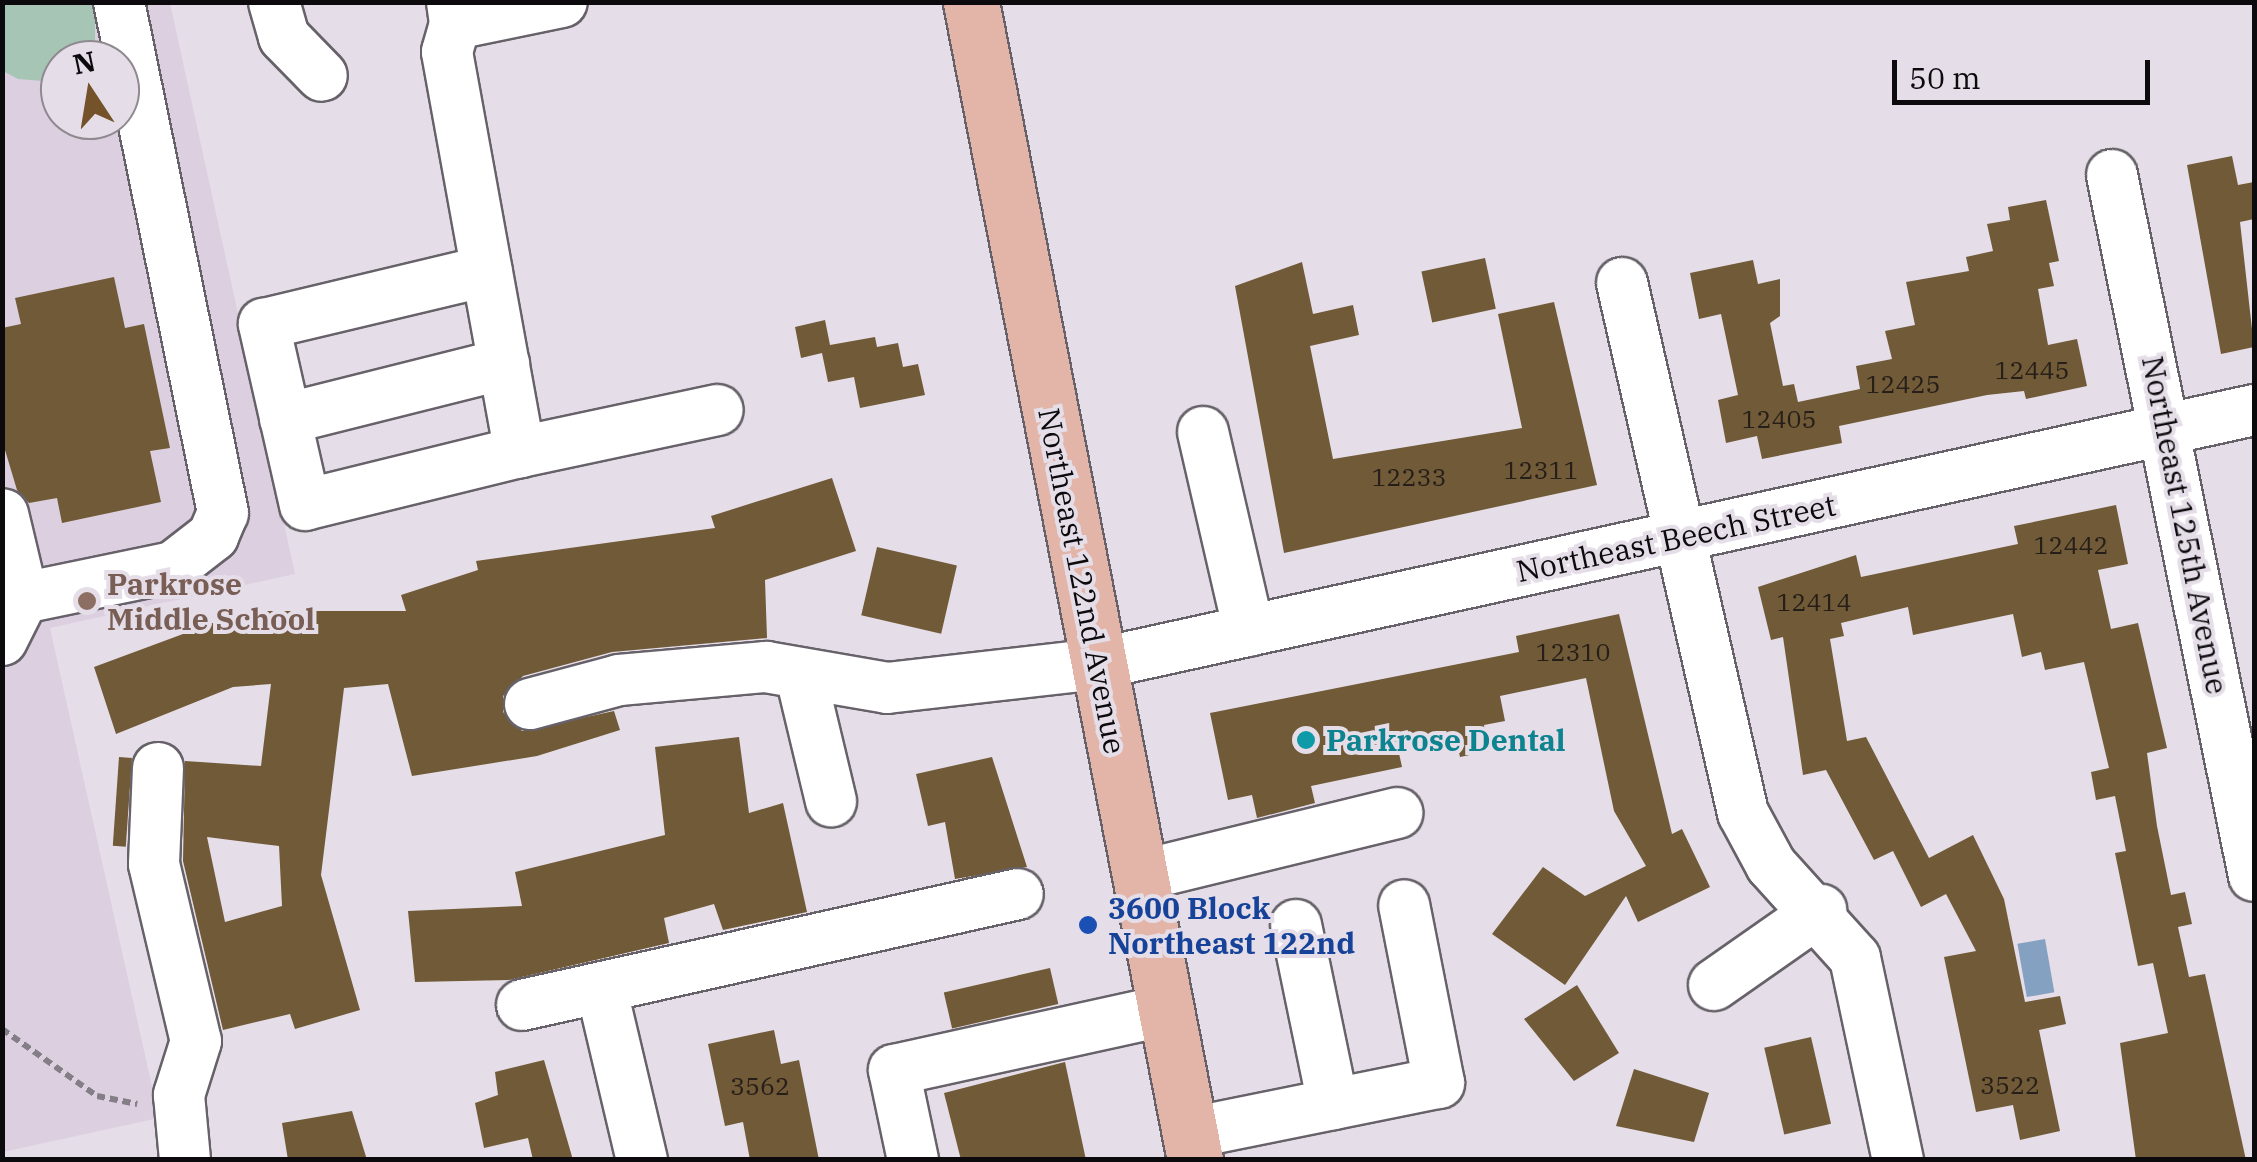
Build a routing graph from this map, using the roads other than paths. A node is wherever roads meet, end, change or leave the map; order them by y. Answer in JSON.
{"nodes":[{"id":1,"x":119,"y":2,"type":"edge"},
{"id":2,"x":274,"y":2,"type":"edge"},
{"id":3,"x":562,"y":2,"type":"edge"},
{"id":4,"x":972,"y":2,"type":"edge"},
{"id":5,"x":453,"y":13,"type":"edge"},
{"id":6,"x":322,"y":76,"type":"dead end"},
{"id":7,"x":2112,"y":175,"type":"dead end"},
{"id":8,"x":487,"y":271,"type":"junction"},
{"id":9,"x":1622,"y":283,"type":"dead end"},
{"id":10,"x":504,"y":364,"type":"junction"},
{"id":11,"x":718,"y":410,"type":"dead end"},
{"id":12,"x":2254,"y":410,"type":"edge"},
{"id":13,"x":286,"y":419,"type":"junction"},
{"id":14,"x":2168,"y":429,"type":"junction"},
{"id":15,"x":1203,"y":432,"type":"dead end"},
{"id":16,"x":520,"y":452,"type":"junction"},
{"id":17,"x":4,"y":514,"type":"edge"},
{"id":18,"x":1678,"y":538,"type":"junction"},
{"id":19,"x":13,"y":619,"type":"edge"},
{"id":20,"x":1249,"y":631,"type":"junction"},
{"id":21,"x":1097,"y":664,"type":"junction"},
{"id":22,"x":801,"y":676,"type":"junction"},
{"id":23,"x":530,"y":704,"type":"dead end"},
{"id":24,"x":158,"y":768,"type":"dead end"},
{"id":25,"x":831,"y":801,"type":"dead end"},
{"id":26,"x":1397,"y":813,"type":"dead end"},
{"id":27,"x":1140,"y":876,"type":"junction"},
{"id":28,"x":2254,"y":876,"type":"edge"},
{"id":29,"x":1018,"y":894,"type":"dead end"},
{"id":30,"x":1404,"y":905,"type":"dead end"},
{"id":31,"x":1822,"y":910,"type":"junction"},
{"id":32,"x":1296,"y":924,"type":"dead end"},
{"id":33,"x":1714,"y":985,"type":"dead end"},
{"id":34,"x":522,"y":1005,"type":"dead end"},
{"id":35,"x":1166,"y":1010,"type":"junction"},
{"id":36,"x":608,"y":1014,"type":"junction"},
{"id":37,"x":1332,"y":1104,"type":"junction"},
{"id":38,"x":182,"y":1146,"type":"edge"},
{"id":39,"x":1193,"y":1146,"type":"edge"},
{"id":40,"x":642,"y":1160,"type":"edge"},
{"id":41,"x":914,"y":1160,"type":"edge"},
{"id":42,"x":1898,"y":1160,"type":"edge"}],
"edges":[{"from":1,"to":19,"type":"street"},
{"from":2,"to":6,"type":"street"},
{"from":3,"to":5,"type":"street"},
{"from":4,"to":21,"type":"main road","name":"Northeast 122nd Avenue"},
{"from":5,"to":8,"type":"street"},
{"from":7,"to":14,"type":"street","name":"Northeast 125th Avenue"},
{"from":8,"to":10,"type":"street"},
{"from":8,"to":13,"type":"street"},
{"from":9,"to":18,"type":"street"},
{"from":10,"to":13,"type":"street"},
{"from":10,"to":16,"type":"street"},
{"from":11,"to":16,"type":"street"},
{"from":12,"to":14,"type":"street","name":"Northeast Beech Street"},
{"from":13,"to":16,"type":"street"},
{"from":14,"to":18,"type":"street","name":"Northeast Beech Street"},
{"from":14,"to":28,"type":"street","name":"Northeast 125th Avenue"},
{"from":15,"to":20,"type":"street"},
{"from":17,"to":19,"type":"street"},
{"from":18,"to":20,"type":"street","name":"Northeast Beech Street"},
{"from":18,"to":31,"type":"street"},
{"from":20,"to":21,"type":"street","name":"Northeast Beech Street"},
{"from":21,"to":22,"type":"street","name":"Northeast Beech Street"},
{"from":21,"to":27,"type":"main road","name":"Northeast 122nd Avenue"},
{"from":22,"to":23,"type":"street","name":"Northeast Beech Street"},
{"from":22,"to":25,"type":"street"},
{"from":24,"to":38,"type":"street"},
{"from":26,"to":27,"type":"street"},
{"from":27,"to":35,"type":"main road","name":"Northeast 122nd Avenue"},
{"from":29,"to":36,"type":"street"},
{"from":30,"to":37,"type":"street"},
{"from":31,"to":33,"type":"street"},
{"from":31,"to":42,"type":"street"},
{"from":32,"to":37,"type":"street"},
{"from":34,"to":36,"type":"street"},
{"from":35,"to":39,"type":"main road","name":"Northeast 122nd Avenue"},
{"from":35,"to":41,"type":"street"},
{"from":36,"to":40,"type":"street"},
{"from":37,"to":39,"type":"street"}]}
